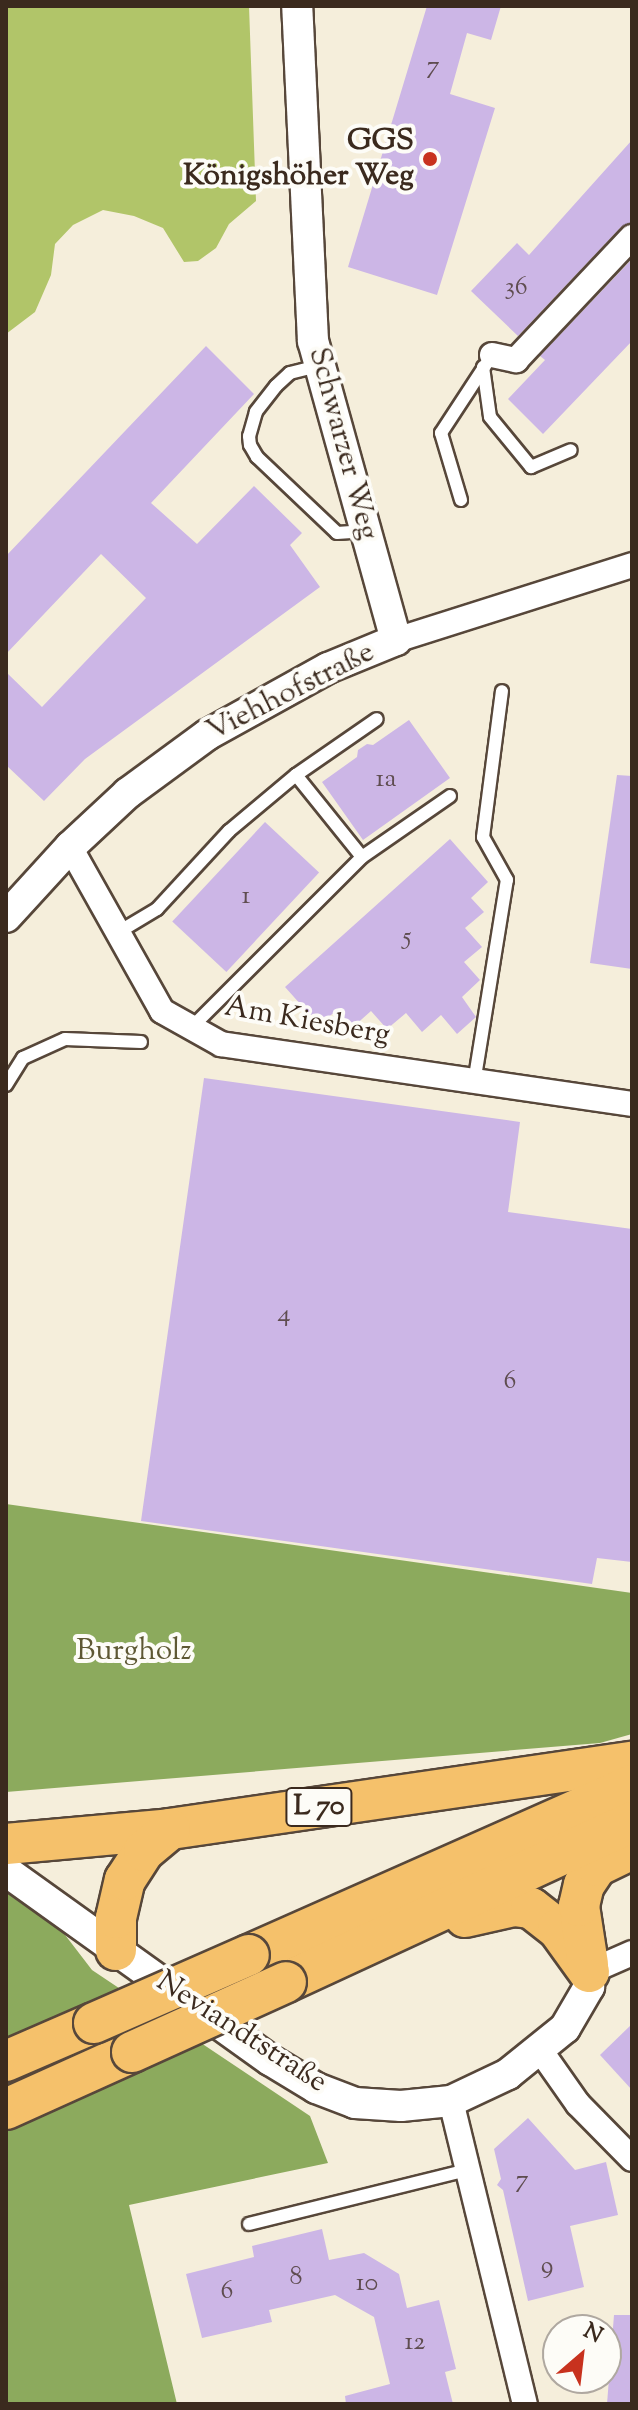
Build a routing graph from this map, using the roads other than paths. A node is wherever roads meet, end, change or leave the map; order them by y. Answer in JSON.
{"nodes":[{"id":1,"x":297,"y":6,"type":"edge"},
{"id":2,"x":632,"y":237,"type":"edge"},
{"id":3,"x":488,"y":361,"type":"junction"},
{"id":4,"x":318,"y":366,"type":"junction"},
{"id":5,"x":571,"y":450,"type":"dead end"},
{"id":6,"x":461,"y":500,"type":"dead end"},
{"id":7,"x":366,"y":531,"type":"junction"},
{"id":8,"x":632,"y":565,"type":"edge"},
{"id":9,"x":396,"y":640,"type":"junction"},
{"id":10,"x":502,"y":691,"type":"dead end"},
{"id":11,"x":377,"y":719,"type":"dead end"},
{"id":12,"x":296,"y":775,"type":"junction"},
{"id":13,"x":450,"y":796,"type":"dead end"},
{"id":14,"x":70,"y":847,"type":"junction"},
{"id":15,"x":362,"y":857,"type":"junction"},
{"id":16,"x":6,"y":917,"type":"edge"},
{"id":17,"x":117,"y":933,"type":"junction"},
{"id":18,"x":190,"y":1029,"type":"junction"},
{"id":19,"x":141,"y":1042,"type":"dead end"},
{"id":20,"x":474,"y":1083,"type":"junction"},
{"id":21,"x":6,"y":1085,"type":"edge"},
{"id":22,"x":632,"y":1104,"type":"edge"},
{"id":23,"x":632,"y":1762,"type":"edge"},
{"id":24,"x":632,"y":1785,"type":"edge"},
{"id":25,"x":632,"y":1822,"type":"edge"},
{"id":26,"x":170,"y":1829,"type":"junction"},
{"id":27,"x":6,"y":1844,"type":"edge"},
{"id":28,"x":632,"y":1849,"type":"edge"},
{"id":29,"x":6,"y":1871,"type":"edge"},
{"id":30,"x":383,"y":1936,"type":"junction"},
{"id":31,"x":116,"y":1950,"type":"junction"},
{"id":32,"x":632,"y":1953,"type":"edge"},
{"id":33,"x":589,"y":1972,"type":"junction"},
{"id":34,"x":540,"y":2050,"type":"junction"},
{"id":35,"x":6,"y":2061,"type":"edge"},
{"id":36,"x":451,"y":2101,"type":"junction"},
{"id":37,"x":6,"y":2109,"type":"edge"},
{"id":38,"x":632,"y":2159,"type":"edge"},
{"id":39,"x":467,"y":2170,"type":"junction"},
{"id":40,"x":249,"y":2224,"type":"dead end"},
{"id":41,"x":525,"y":2404,"type":"edge"}],
"edges":[{"from":1,"to":4,"type":"street","name":"Schwarzer Weg"},
{"from":2,"to":3,"type":"street"},
{"from":3,"to":5,"type":"lane"},
{"from":3,"to":6,"type":"lane"},
{"from":4,"to":7,"type":"street","name":"Schwarzer Weg"},
{"from":4,"to":7,"type":"lane"},
{"from":7,"to":9,"type":"street","name":"Schwarzer Weg"},
{"from":8,"to":9,"type":"street","name":"Viehhofstraße"},
{"from":9,"to":14,"type":"street","name":"Viehhofstraße"},
{"from":10,"to":20,"type":"lane"},
{"from":11,"to":12,"type":"lane"},
{"from":12,"to":15,"type":"lane"},
{"from":12,"to":17,"type":"lane"},
{"from":13,"to":15,"type":"lane"},
{"from":14,"to":16,"type":"street","name":"Viehhofstraße"},
{"from":14,"to":17,"type":"street","name":"Am Kiesberg"},
{"from":15,"to":18,"type":"lane"},
{"from":17,"to":18,"type":"street","name":"Am Kiesberg"},
{"from":18,"to":20,"type":"street","name":"Am Kiesberg"},
{"from":19,"to":21,"type":"lane"},
{"from":20,"to":22,"type":"street","name":"Am Kiesberg"},
{"from":23,"to":26,"type":"highway","number":"L 70"},
{"from":24,"to":35,"type":"highway","bridge":true},
{"from":25,"to":30,"type":"highway"},
{"from":26,"to":27,"type":"highway","number":"L 70"},
{"from":26,"to":31,"type":"highway"},
{"from":28,"to":33,"type":"highway"},
{"from":29,"to":31,"type":"street","name":"Neviandtstraße"},
{"from":30,"to":33,"type":"highway"},
{"from":30,"to":37,"type":"highway","bridge":true},
{"from":31,"to":36,"type":"street","name":"Neviandtstraße"},
{"from":32,"to":33,"type":"street"},
{"from":33,"to":34,"type":"street","name":"Neviandtstraße"},
{"from":34,"to":36,"type":"street","name":"Neviandtstraße"},
{"from":34,"to":38,"type":"street"},
{"from":36,"to":39,"type":"street"},
{"from":39,"to":40,"type":"lane"},
{"from":39,"to":41,"type":"street"}]}
